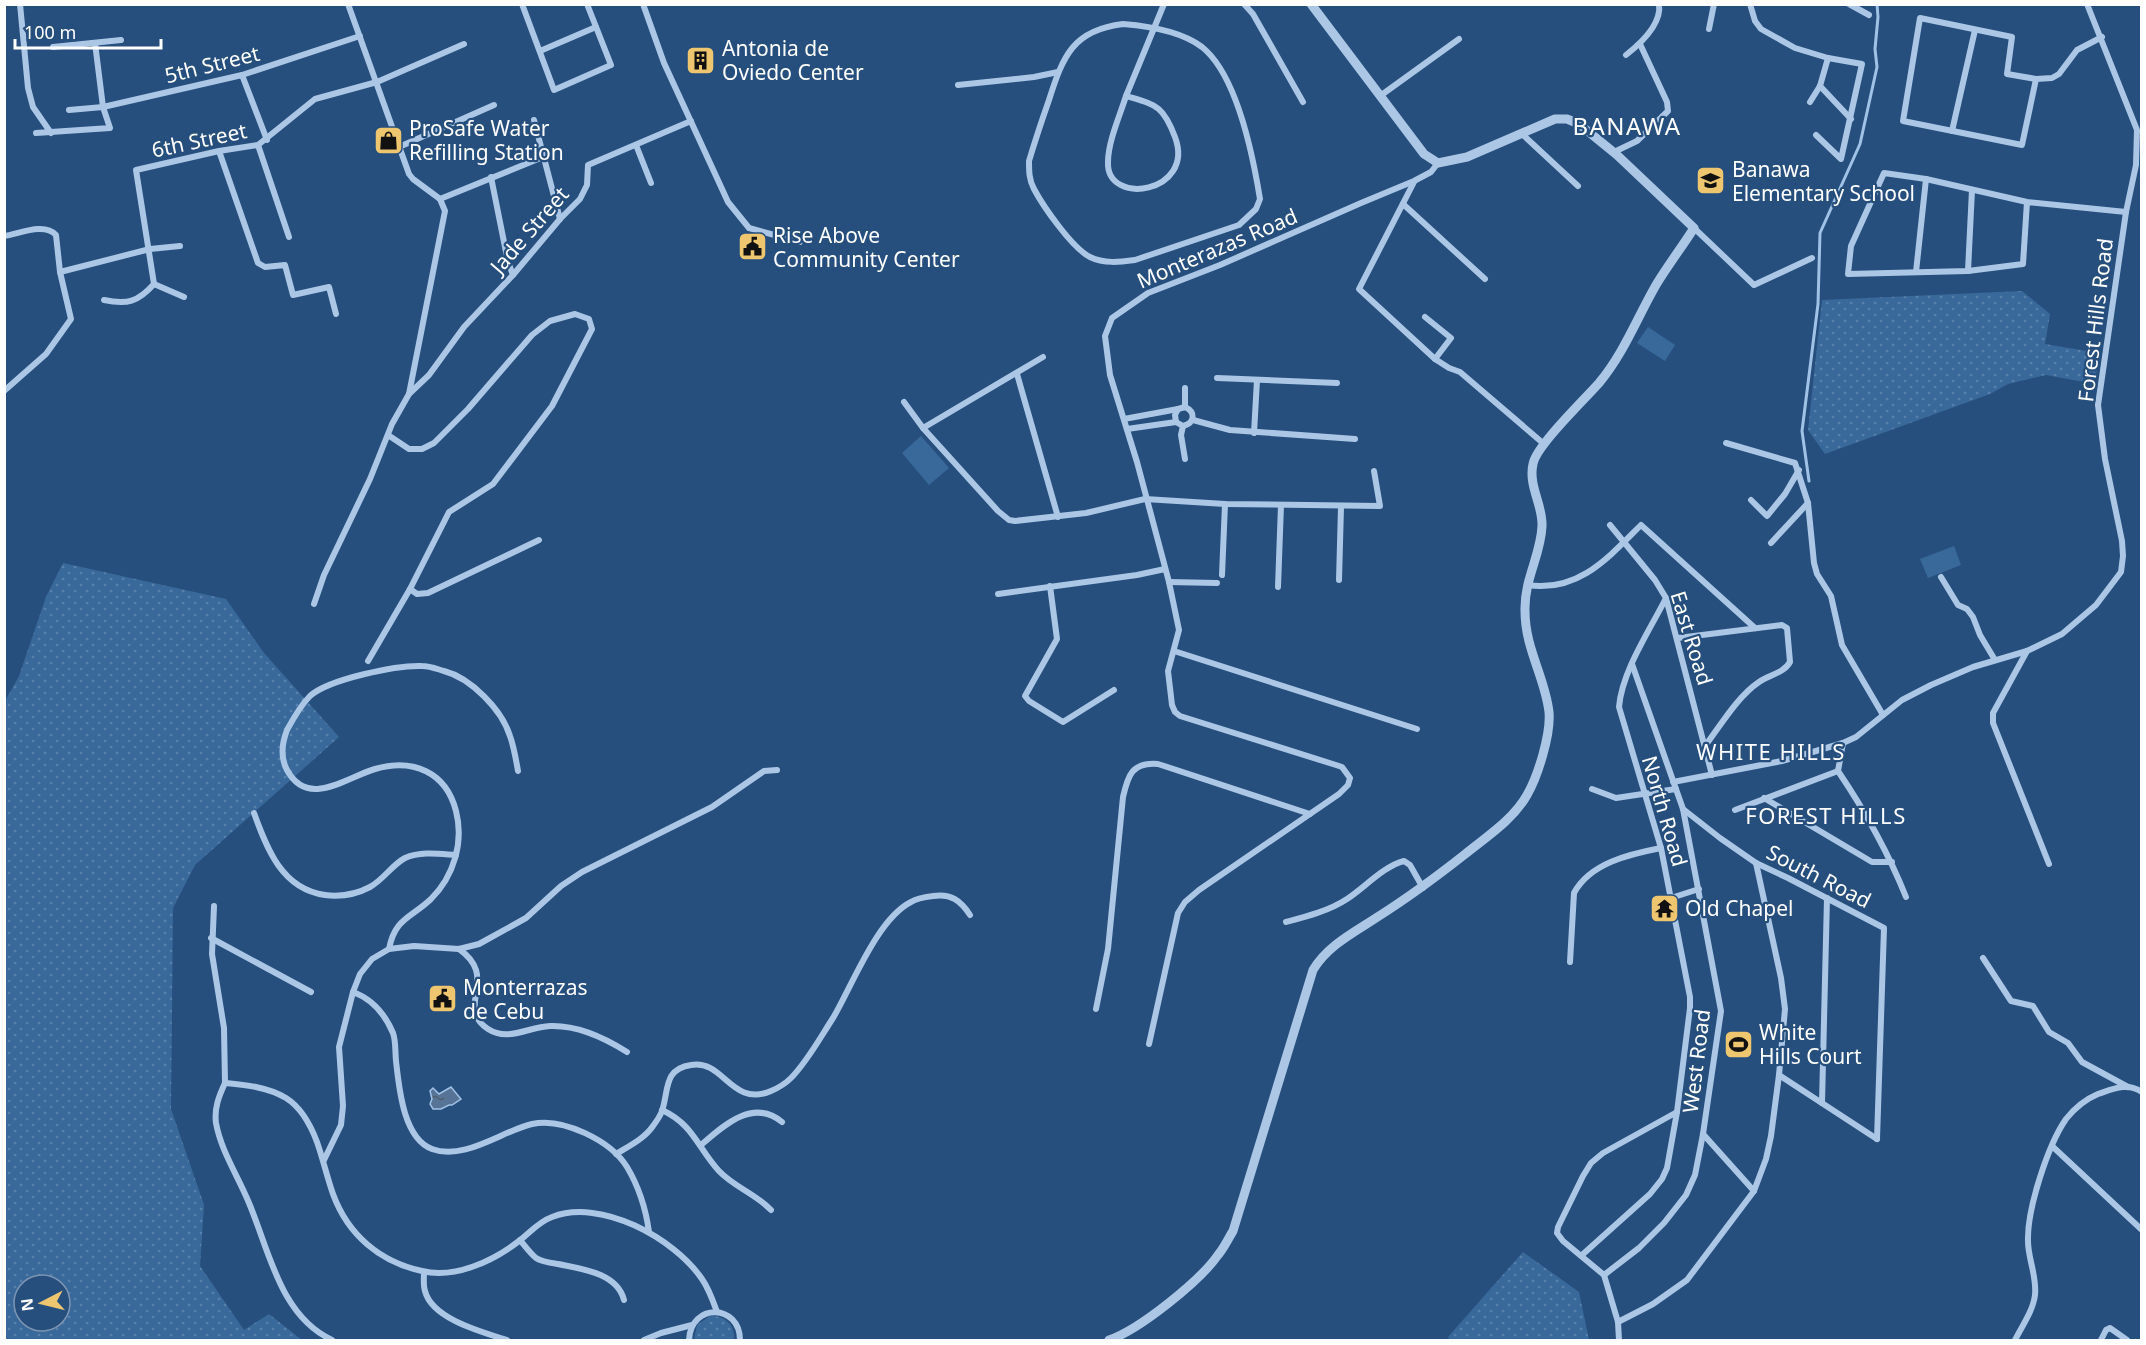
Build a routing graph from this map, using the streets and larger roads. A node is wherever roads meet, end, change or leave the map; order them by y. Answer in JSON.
{"nodes":[{"id":1,"x":20,"y":4,"type":"edge"},
{"id":2,"x":348,"y":4,"type":"edge"},
{"id":3,"x":531,"y":4,"type":"edge"},
{"id":4,"x":587,"y":4,"type":"edge"},
{"id":5,"x":643,"y":4,"type":"edge"},
{"id":6,"x":1164,"y":4,"type":"edge"},
{"id":7,"x":1244,"y":4,"type":"edge"},
{"id":8,"x":1311,"y":4,"type":"edge"},
{"id":9,"x":1659,"y":4,"type":"edge"},
{"id":10,"x":1714,"y":4,"type":"edge"},
{"id":11,"x":1750,"y":4,"type":"edge"},
{"id":12,"x":1849,"y":4,"type":"edge"},
{"id":13,"x":2087,"y":4,"type":"edge"},
{"id":14,"x":523,"y":6,"type":"edge"},
{"id":15,"x":1869,"y":15,"type":"dead end"},
{"id":16,"x":596,"y":27,"type":"junction"},
{"id":17,"x":1155,"y":28,"type":"junction"},
{"id":18,"x":1709,"y":29,"type":"dead end"},
{"id":19,"x":1975,"y":30,"type":"junction"},
{"id":20,"x":360,"y":36,"type":"junction"},
{"id":21,"x":2102,"y":37,"type":"junction"},
{"id":22,"x":1460,"y":39,"type":"dead end"},
{"id":23,"x":121,"y":40,"type":"dead end"},
{"id":24,"x":95,"y":43,"type":"junction"},
{"id":25,"x":464,"y":44,"type":"dead end"},
{"id":26,"x":1640,"y":44,"type":"junction"},
{"id":27,"x":53,"y":47,"type":"dead end"},
{"id":28,"x":540,"y":51,"type":"junction"},
{"id":29,"x":1626,"y":55,"type":"dead end"},
{"id":30,"x":1828,"y":58,"type":"junction"},
{"id":31,"x":1058,"y":72,"type":"junction"},
{"id":32,"x":242,"y":75,"type":"junction"},
{"id":33,"x":2036,"y":79,"type":"junction"},
{"id":34,"x":377,"y":82,"type":"junction"},
{"id":35,"x":958,"y":86,"type":"dead end"},
{"id":36,"x":1820,"y":86,"type":"junction"},
{"id":37,"x":1126,"y":96,"type":"junction"},
{"id":38,"x":1380,"y":96,"type":"junction"},
{"id":39,"x":1303,"y":102,"type":"dead end"},
{"id":40,"x":1810,"y":102,"type":"dead end"},
{"id":41,"x":494,"y":105,"type":"dead end"},
{"id":42,"x":103,"y":107,"type":"junction"},
{"id":43,"x":69,"y":110,"type":"dead end"},
{"id":44,"x":1851,"y":119,"type":"junction"},
{"id":45,"x":534,"y":120,"type":"dead end"},
{"id":46,"x":691,"y":121,"type":"junction"},
{"id":47,"x":1952,"y":131,"type":"junction"},
{"id":48,"x":36,"y":133,"type":"dead end"},
{"id":49,"x":51,"y":133,"type":"junction"},
{"id":50,"x":1521,"y":133,"type":"junction"},
{"id":51,"x":1816,"y":135,"type":"dead end"},
{"id":52,"x":267,"y":140,"type":"junction"},
{"id":53,"x":636,"y":145,"type":"junction"},
{"id":54,"x":258,"y":146,"type":"junction"},
{"id":55,"x":399,"y":147,"type":"junction"},
{"id":56,"x":219,"y":151,"type":"junction"},
{"id":57,"x":1614,"y":152,"type":"junction"},
{"id":58,"x":543,"y":157,"type":"junction"},
{"id":59,"x":1438,"y":163,"type":"junction"},
{"id":60,"x":491,"y":177,"type":"junction"},
{"id":61,"x":1926,"y":179,"type":"junction"},
{"id":62,"x":1414,"y":181,"type":"junction"},
{"id":63,"x":651,"y":183,"type":"dead end"},
{"id":64,"x":1578,"y":186,"type":"dead end"},
{"id":65,"x":1972,"y":190,"type":"junction"},
{"id":66,"x":440,"y":199,"type":"junction"},
{"id":67,"x":2027,"y":202,"type":"junction"},
{"id":68,"x":1403,"y":204,"type":"junction"},
{"id":69,"x":2126,"y":212,"type":"junction"},
{"id":70,"x":560,"y":219,"type":"junction"},
{"id":71,"x":1694,"y":228,"type":"junction"},
{"id":72,"x":4,"y":236,"type":"edge"},
{"id":73,"x":289,"y":237,"type":"dead end"},
{"id":74,"x":800,"y":242,"type":"dead end"},
{"id":75,"x":180,"y":246,"type":"dead end"},
{"id":76,"x":150,"y":249,"type":"junction"},
{"id":77,"x":1812,"y":258,"type":"dead end"},
{"id":78,"x":1968,"y":271,"type":"junction"},
{"id":79,"x":60,"y":272,"type":"junction"},
{"id":80,"x":1916,"y":272,"type":"junction"},
{"id":81,"x":513,"y":275,"type":"junction"},
{"id":82,"x":1485,"y":279,"type":"dead end"},
{"id":83,"x":154,"y":284,"type":"junction"},
{"id":84,"x":184,"y":297,"type":"dead end"},
{"id":85,"x":104,"y":300,"type":"dead end"},
{"id":86,"x":336,"y":314,"type":"dead end"},
{"id":87,"x":1425,"y":316,"type":"dead end"},
{"id":88,"x":1043,"y":357,"type":"dead end"},
{"id":89,"x":1435,"y":359,"type":"junction"},
{"id":90,"x":1017,"y":374,"type":"junction"},
{"id":91,"x":1217,"y":378,"type":"dead end"},
{"id":92,"x":1257,"y":380,"type":"junction"},
{"id":93,"x":1337,"y":382,"type":"dead end"},
{"id":94,"x":6,"y":388,"type":"edge"},
{"id":95,"x":1185,"y":388,"type":"dead end"},
{"id":96,"x":409,"y":394,"type":"junction"},
{"id":97,"x":904,"y":402,"type":"dead end"},
{"id":98,"x":1181,"y":408,"type":"junction"},
{"id":99,"x":1124,"y":419,"type":"junction"},
{"id":100,"x":1193,"y":420,"type":"junction"},
{"id":101,"x":1176,"y":422,"type":"junction"},
{"id":102,"x":1183,"y":426,"type":"junction"},
{"id":103,"x":923,"y":428,"type":"junction"},
{"id":104,"x":1127,"y":429,"type":"junction"},
{"id":105,"x":1254,"y":433,"type":"junction"},
{"id":106,"x":388,"y":435,"type":"junction"},
{"id":107,"x":1355,"y":439,"type":"dead end"},
{"id":108,"x":1726,"y":443,"type":"dead end"},
{"id":109,"x":1544,"y":444,"type":"junction"},
{"id":110,"x":1185,"y":459,"type":"dead end"},
{"id":111,"x":1799,"y":470,"type":"junction"},
{"id":112,"x":1374,"y":471,"type":"dead end"},
{"id":113,"x":1146,"y":499,"type":"junction"},
{"id":114,"x":1751,"y":500,"type":"dead end"},
{"id":115,"x":1808,"y":503,"type":"junction"},
{"id":116,"x":1225,"y":504,"type":"junction"},
{"id":117,"x":1281,"y":505,"type":"junction"},
{"id":118,"x":1341,"y":507,"type":"junction"},
{"id":119,"x":1058,"y":517,"type":"junction"},
{"id":120,"x":1610,"y":525,"type":"dead end"},
{"id":121,"x":539,"y":540,"type":"dead end"},
{"id":122,"x":1624,"y":542,"type":"junction"},
{"id":123,"x":1771,"y":543,"type":"dead end"},
{"id":124,"x":1165,"y":569,"type":"junction"},
{"id":125,"x":1222,"y":575,"type":"dead end"},
{"id":126,"x":1941,"y":577,"type":"dead end"},
{"id":127,"x":1339,"y":580,"type":"dead end"},
{"id":128,"x":1169,"y":582,"type":"junction"},
{"id":129,"x":1217,"y":583,"type":"dead end"},
{"id":130,"x":1527,"y":585,"type":"junction"},
{"id":131,"x":1050,"y":586,"type":"junction"},
{"id":132,"x":1278,"y":587,"type":"dead end"},
{"id":133,"x":410,"y":589,"type":"junction"},
{"id":134,"x":998,"y":594,"type":"dead end"},
{"id":135,"x":1666,"y":598,"type":"junction"},
{"id":136,"x":314,"y":604,"type":"dead end"},
{"id":137,"x":1755,"y":628,"type":"junction"},
{"id":138,"x":1678,"y":638,"type":"junction"},
{"id":139,"x":1174,"y":651,"type":"junction"},
{"id":140,"x":2027,"y":651,"type":"junction"},
{"id":141,"x":1995,"y":660,"type":"junction"},
{"id":142,"x":368,"y":661,"type":"dead end"},
{"id":143,"x":1632,"y":664,"type":"junction"},
{"id":144,"x":1114,"y":690,"type":"dead end"},
{"id":145,"x":1883,"y":715,"type":"junction"},
{"id":146,"x":1417,"y":729,"type":"dead end"},
{"id":147,"x":1843,"y":743,"type":"junction"},
{"id":148,"x":1705,"y":746,"type":"junction"},
{"id":149,"x":777,"y":770,"type":"dead end"},
{"id":150,"x":518,"y":771,"type":"dead end"},
{"id":151,"x":1838,"y":771,"type":"junction"},
{"id":152,"x":1712,"y":775,"type":"junction"},
{"id":153,"x":1674,"y":786,"type":"junction"},
{"id":154,"x":1592,"y":789,"type":"dead end"},
{"id":155,"x":1644,"y":794,"type":"junction"},
{"id":156,"x":1764,"y":798,"type":"junction"},
{"id":157,"x":1683,"y":809,"type":"junction"},
{"id":158,"x":1735,"y":810,"type":"dead end"},
{"id":159,"x":254,"y":813,"type":"dead end"},
{"id":160,"x":1310,"y":814,"type":"junction"},
{"id":161,"x":1660,"y":848,"type":"junction"},
{"id":162,"x":456,"y":855,"type":"junction"},
{"id":163,"x":1892,"y":862,"type":"junction"},
{"id":164,"x":1756,"y":863,"type":"junction"},
{"id":165,"x":2049,"y":864,"type":"dead end"},
{"id":166,"x":1423,"y":888,"type":"junction"},
{"id":167,"x":1699,"y":889,"type":"junction"},
{"id":168,"x":1906,"y":897,"type":"dead end"},
{"id":169,"x":1671,"y":898,"type":"junction"},
{"id":170,"x":1827,"y":898,"type":"junction"},
{"id":171,"x":214,"y":906,"type":"dead end"},
{"id":172,"x":970,"y":915,"type":"dead end"},
{"id":173,"x":1286,"y":922,"type":"dead end"},
{"id":174,"x":211,"y":938,"type":"junction"},
{"id":175,"x":389,"y":949,"type":"junction"},
{"id":176,"x":459,"y":949,"type":"junction"},
{"id":177,"x":1983,"y":958,"type":"dead end"},
{"id":178,"x":1570,"y":962,"type":"dead end"},
{"id":179,"x":310,"y":992,"type":"dead end"},
{"id":180,"x":353,"y":992,"type":"junction"},
{"id":181,"x":1096,"y":1009,"type":"dead end"},
{"id":182,"x":1149,"y":1044,"type":"dead end"},
{"id":183,"x":627,"y":1052,"type":"dead end"},
{"id":184,"x":1779,"y":1076,"type":"junction"},
{"id":185,"x":225,"y":1083,"type":"junction"},
{"id":186,"x":2128,"y":1087,"type":"junction"},
{"id":187,"x":2142,"y":1092,"type":"edge"},
{"id":188,"x":1822,"y":1103,"type":"junction"},
{"id":189,"x":662,"y":1110,"type":"junction"},
{"id":190,"x":1677,"y":1112,"type":"junction"},
{"id":191,"x":782,"y":1122,"type":"dead end"},
{"id":192,"x":1703,"y":1134,"type":"junction"},
{"id":193,"x":701,"y":1145,"type":"junction"},
{"id":194,"x":2052,"y":1146,"type":"junction"},
{"id":195,"x":616,"y":1154,"type":"junction"},
{"id":196,"x":324,"y":1160,"type":"junction"},
{"id":197,"x":1754,"y":1191,"type":"junction"},
{"id":198,"x":771,"y":1210,"type":"dead end"},
{"id":199,"x":2142,"y":1230,"type":"edge"},
{"id":200,"x":649,"y":1232,"type":"junction"},
{"id":201,"x":520,"y":1240,"type":"junction"},
{"id":202,"x":1582,"y":1256,"type":"junction"},
{"id":203,"x":424,"y":1272,"type":"junction"},
{"id":204,"x":1604,"y":1275,"type":"junction"},
{"id":205,"x":624,"y":1300,"type":"dead end"},
{"id":206,"x":717,"y":1312,"type":"junction"},
{"id":207,"x":1618,"y":1322,"type":"junction"},
{"id":208,"x":692,"y":1325,"type":"junction"},
{"id":209,"x":332,"y":1341,"type":"edge"},
{"id":210,"x":507,"y":1341,"type":"edge"},
{"id":211,"x":644,"y":1341,"type":"edge"},
{"id":212,"x":689,"y":1341,"type":"edge"},
{"id":213,"x":740,"y":1341,"type":"edge"},
{"id":214,"x":1109,"y":1341,"type":"edge"},
{"id":215,"x":1619,"y":1341,"type":"edge"},
{"id":216,"x":2015,"y":1341,"type":"edge"},
{"id":217,"x":2102,"y":1341,"type":"edge"},
{"id":218,"x":2127,"y":1341,"type":"edge"}],
"edges":[{"from":1,"to":49,"type":"street"},
{"from":2,"to":20,"type":"street"},
{"from":3,"to":14,"type":"street"},
{"from":4,"to":16,"type":"street"},
{"from":5,"to":46,"type":"street"},
{"from":6,"to":17,"type":"street"},
{"from":7,"to":39,"type":"street"},
{"from":8,"to":38,"type":"street"},
{"from":9,"to":26,"type":"street"},
{"from":10,"to":18,"type":"street"},
{"from":11,"to":30,"type":"street"},
{"from":12,"to":15,"type":"street"},
{"from":13,"to":21,"type":"street","name":"Forest Hills Road"},
{"from":14,"to":28,"type":"street"},
{"from":16,"to":28,"type":"street"},
{"from":16,"to":28,"type":"street"},
{"from":17,"to":31,"type":"street"},
{"from":17,"to":31,"type":"street"},
{"from":17,"to":37,"type":"street"},
{"from":19,"to":33,"type":"street"},
{"from":19,"to":47,"type":"street"},
{"from":19,"to":47,"type":"street"},
{"from":20,"to":32,"type":"street","name":"5th Street"},
{"from":20,"to":34,"type":"street"},
{"from":21,"to":33,"type":"street"},
{"from":21,"to":69,"type":"street","name":"Forest Hills Road"},
{"from":22,"to":38,"type":"street"},
{"from":23,"to":24,"type":"street"},
{"from":24,"to":27,"type":"street"},
{"from":24,"to":42,"type":"street"},
{"from":25,"to":34,"type":"street","name":"6th Street"},
{"from":26,"to":29,"type":"street"},
{"from":26,"to":57,"type":"street"},
{"from":30,"to":36,"type":"street"},
{"from":30,"to":44,"type":"street"},
{"from":31,"to":35,"type":"street"},
{"from":32,"to":42,"type":"street","name":"5th Street"},
{"from":32,"to":52,"type":"street"},
{"from":33,"to":47,"type":"street"},
{"from":34,"to":52,"type":"street","name":"6th Street"},
{"from":34,"to":55,"type":"street"},
{"from":36,"to":40,"type":"street"},
{"from":36,"to":44,"type":"street"},
{"from":37,"to":37,"type":"street"},
{"from":38,"to":59,"type":"street"},
{"from":41,"to":55,"type":"street"},
{"from":42,"to":43,"type":"street","name":"5th Street"},
{"from":42,"to":49,"type":"street"},
{"from":44,"to":51,"type":"street"},
{"from":45,"to":58,"type":"street"},
{"from":46,"to":53,"type":"street","name":"Jade Street"},
{"from":46,"to":74,"type":"street"},
{"from":48,"to":49,"type":"street"},
{"from":50,"to":57,"type":"street"},
{"from":50,"to":59,"type":"street"},
{"from":50,"to":64,"type":"street"},
{"from":52,"to":54,"type":"street","name":"6th Street"},
{"from":53,"to":63,"type":"street"},
{"from":53,"to":70,"type":"street","name":"Jade Street"},
{"from":54,"to":56,"type":"street","name":"6th Street"},
{"from":54,"to":73,"type":"street"},
{"from":55,"to":66,"type":"street"},
{"from":56,"to":76,"type":"street","name":"6th Street"},
{"from":56,"to":86,"type":"street"},
{"from":57,"to":71,"type":"street"},
{"from":58,"to":60,"type":"street"},
{"from":58,"to":70,"type":"street"},
{"from":59,"to":62,"type":"street","name":"Monterazas Road"},
{"from":60,"to":66,"type":"street"},
{"from":60,"to":81,"type":"street"},
{"from":61,"to":65,"type":"street"},
{"from":61,"to":80,"type":"street"},
{"from":61,"to":80,"type":"street"},
{"from":62,"to":68,"type":"street"},
{"from":62,"to":99,"type":"street","name":"Monterazas Road"},
{"from":65,"to":67,"type":"street"},
{"from":65,"to":78,"type":"street"},
{"from":66,"to":96,"type":"street"},
{"from":67,"to":69,"type":"street"},
{"from":67,"to":78,"type":"street"},
{"from":68,"to":82,"type":"street"},
{"from":68,"to":89,"type":"street"},
{"from":69,"to":140,"type":"street","name":"Forest Hills Road"},
{"from":70,"to":81,"type":"street","name":"Jade Street"},
{"from":71,"to":77,"type":"street"},
{"from":71,"to":109,"type":"street"},
{"from":72,"to":79,"type":"street"},
{"from":75,"to":76,"type":"street"},
{"from":76,"to":79,"type":"street"},
{"from":76,"to":83,"type":"street","name":"6th Street"},
{"from":78,"to":80,"type":"street"},
{"from":79,"to":94,"type":"street"},
{"from":81,"to":96,"type":"street","name":"Jade Street"},
{"from":83,"to":84,"type":"street"},
{"from":83,"to":85,"type":"street"},
{"from":87,"to":89,"type":"street"},
{"from":88,"to":90,"type":"street"},
{"from":89,"to":109,"type":"street"},
{"from":90,"to":103,"type":"street"},
{"from":90,"to":119,"type":"street"},
{"from":91,"to":92,"type":"street"},
{"from":92,"to":93,"type":"street"},
{"from":92,"to":105,"type":"street"},
{"from":95,"to":98,"type":"street"},
{"from":96,"to":106,"type":"street"},
{"from":97,"to":103,"type":"street"},
{"from":98,"to":99,"type":"street"},
{"from":98,"to":100,"type":"street"},
{"from":98,"to":101,"type":"street"},
{"from":99,"to":104,"type":"street","name":"Monterazas Road"},
{"from":100,"to":102,"type":"street"},
{"from":100,"to":105,"type":"street"},
{"from":101,"to":102,"type":"street"},
{"from":101,"to":104,"type":"street"},
{"from":102,"to":110,"type":"street"},
{"from":103,"to":119,"type":"street"},
{"from":104,"to":113,"type":"street","name":"Monterazas Road"},
{"from":105,"to":107,"type":"street"},
{"from":106,"to":133,"type":"street"},
{"from":106,"to":136,"type":"street"},
{"from":108,"to":111,"type":"street"},
{"from":109,"to":130,"type":"street"},
{"from":111,"to":114,"type":"street"},
{"from":111,"to":115,"type":"street"},
{"from":112,"to":118,"type":"street"},
{"from":113,"to":116,"type":"street"},
{"from":113,"to":119,"type":"street"},
{"from":113,"to":124,"type":"street","name":"Monterazas Road"},
{"from":115,"to":123,"type":"street"},
{"from":115,"to":145,"type":"street"},
{"from":116,"to":117,"type":"street"},
{"from":116,"to":125,"type":"street"},
{"from":117,"to":118,"type":"street"},
{"from":117,"to":132,"type":"street"},
{"from":118,"to":127,"type":"street"},
{"from":120,"to":122,"type":"street","name":"East Road"},
{"from":121,"to":133,"type":"street"},
{"from":122,"to":130,"type":"street"},
{"from":122,"to":135,"type":"street","name":"East Road"},
{"from":122,"to":137,"type":"street"},
{"from":124,"to":128,"type":"street","name":"Monterazas Road"},
{"from":124,"to":131,"type":"street"},
{"from":126,"to":141,"type":"street"},
{"from":128,"to":129,"type":"street"},
{"from":128,"to":139,"type":"street","name":"Monterazas Road"},
{"from":130,"to":166,"type":"street"},
{"from":131,"to":134,"type":"street"},
{"from":131,"to":144,"type":"street"},
{"from":133,"to":142,"type":"street"},
{"from":135,"to":138,"type":"street","name":"East Road"},
{"from":135,"to":143,"type":"street","name":"North Road"},
{"from":137,"to":138,"type":"street"},
{"from":137,"to":148,"type":"street"},
{"from":138,"to":148,"type":"street","name":"East Road"},
{"from":139,"to":146,"type":"street"},
{"from":139,"to":160,"type":"street","name":"Monterazas Road"},
{"from":140,"to":141,"type":"street","name":"Forest Hills Road"},
{"from":140,"to":165,"type":"street"},
{"from":141,"to":145,"type":"street","name":"Forest Hills Road"},
{"from":143,"to":153,"type":"street","name":"West Road"},
{"from":143,"to":155,"type":"street","name":"North Road"},
{"from":145,"to":147,"type":"street","name":"Forest Hills Road"},
{"from":147,"to":151,"type":"street"},
{"from":147,"to":152,"type":"street","name":"Forest Hills Road"},
{"from":148,"to":152,"type":"street","name":"East Road"},
{"from":149,"to":176,"type":"street"},
{"from":150,"to":162,"type":"street"},
{"from":151,"to":156,"type":"street"},
{"from":151,"to":163,"type":"street"},
{"from":152,"to":153,"type":"street","name":"Forest Hills Road"},
{"from":153,"to":155,"type":"street","name":"Forest Hills Road"},
{"from":153,"to":157,"type":"street","name":"West Road"},
{"from":154,"to":155,"type":"street","name":"Forest Hills Road"},
{"from":155,"to":161,"type":"street","name":"North Road"},
{"from":156,"to":158,"type":"street"},
{"from":156,"to":163,"type":"street"},
{"from":157,"to":164,"type":"street","name":"South Road"},
{"from":157,"to":167,"type":"street","name":"West Road"},
{"from":159,"to":162,"type":"street"},
{"from":160,"to":181,"type":"street"},
{"from":160,"to":182,"type":"street"},
{"from":161,"to":169,"type":"street","name":"North Road"},
{"from":161,"to":178,"type":"street"},
{"from":162,"to":175,"type":"street"},
{"from":163,"to":168,"type":"street"},
{"from":164,"to":170,"type":"street","name":"South Road"},
{"from":164,"to":184,"type":"street"},
{"from":166,"to":173,"type":"street"},
{"from":166,"to":214,"type":"street"},
{"from":167,"to":169,"type":"street"},
{"from":167,"to":192,"type":"street","name":"West Road"},
{"from":169,"to":190,"type":"street","name":"North Road"},
{"from":170,"to":188,"type":"street"},
{"from":170,"to":188,"type":"street","name":"South Road"},
{"from":171,"to":174,"type":"street"},
{"from":172,"to":189,"type":"street"},
{"from":174,"to":179,"type":"street"},
{"from":174,"to":185,"type":"street"},
{"from":175,"to":176,"type":"street"},
{"from":175,"to":180,"type":"street"},
{"from":176,"to":183,"type":"street"},
{"from":177,"to":186,"type":"street"},
{"from":180,"to":195,"type":"street"},
{"from":180,"to":196,"type":"street"},
{"from":184,"to":188,"type":"street"},
{"from":184,"to":197,"type":"street"},
{"from":185,"to":196,"type":"street"},
{"from":185,"to":209,"type":"street"},
{"from":186,"to":187,"type":"street"},
{"from":186,"to":194,"type":"street"},
{"from":189,"to":193,"type":"street"},
{"from":189,"to":195,"type":"street"},
{"from":190,"to":202,"type":"street","name":"North Road"},
{"from":190,"to":202,"type":"street"},
{"from":191,"to":193,"type":"street"},
{"from":192,"to":197,"type":"street"},
{"from":192,"to":204,"type":"street","name":"West Road"},
{"from":193,"to":198,"type":"street"},
{"from":194,"to":199,"type":"street"},
{"from":194,"to":216,"type":"street"},
{"from":195,"to":200,"type":"street"},
{"from":196,"to":203,"type":"street"},
{"from":197,"to":207,"type":"street"},
{"from":200,"to":201,"type":"street"},
{"from":200,"to":206,"type":"street"},
{"from":201,"to":203,"type":"street"},
{"from":201,"to":205,"type":"street"},
{"from":202,"to":204,"type":"street"},
{"from":203,"to":210,"type":"street"},
{"from":204,"to":207,"type":"street"},
{"from":206,"to":208,"type":"street"},
{"from":206,"to":213,"type":"street"},
{"from":207,"to":215,"type":"street"},
{"from":208,"to":211,"type":"street"},
{"from":208,"to":212,"type":"street"},
{"from":217,"to":218,"type":"street"}]}
